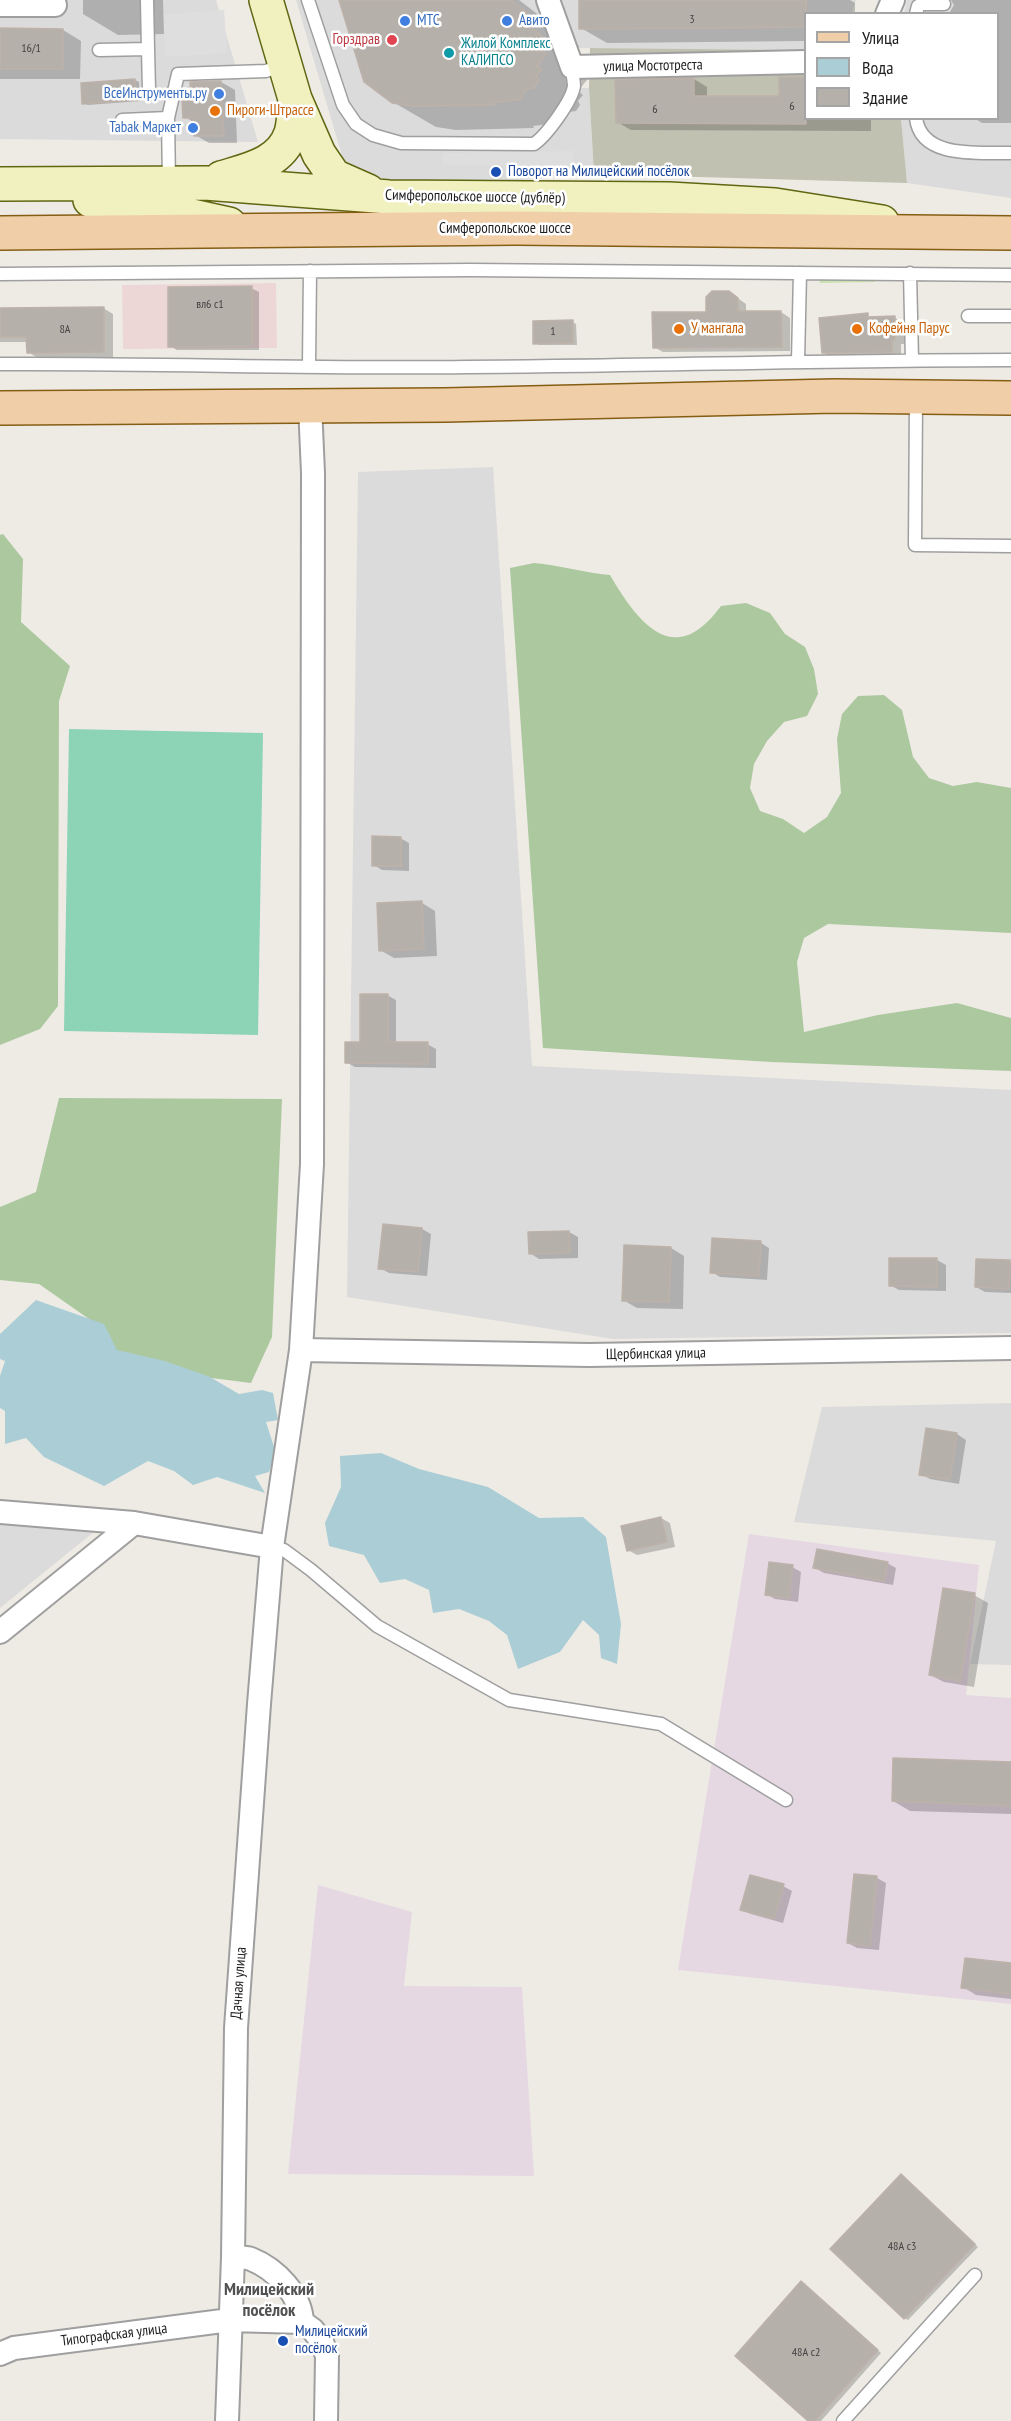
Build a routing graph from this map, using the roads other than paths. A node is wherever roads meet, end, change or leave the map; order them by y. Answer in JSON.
{"nodes":[{"id":1,"x":150,"y":0,"type":"edge"},
{"id":2,"x":266,"y":0,"type":"edge"},
{"id":3,"x":308,"y":0,"type":"edge"},
{"id":4,"x":548,"y":0,"type":"edge"},
{"id":5,"x":55,"y":2,"type":"edge"},
{"id":6,"x":944,"y":4,"type":"dead end"},
{"id":7,"x":0,"y":5,"type":"edge"},
{"id":8,"x":916,"y":12,"type":"edge"},
{"id":9,"x":148,"y":49,"type":"junction"},
{"id":10,"x":99,"y":50,"type":"dead end"},
{"id":11,"x":804,"y":62,"type":"edge"},
{"id":12,"x":285,"y":65,"type":"junction"},
{"id":13,"x":572,"y":68,"type":"junction"},
{"id":14,"x":149,"y":90,"type":"dead end"},
{"id":15,"x":295,"y":99,"type":"junction"},
{"id":16,"x":168,"y":118,"type":"junction"},
{"id":17,"x":122,"y":120,"type":"dead end"},
{"id":18,"x":916,"y":120,"type":"edge"},
{"id":19,"x":1011,"y":153,"type":"edge"},
{"id":20,"x":205,"y":183,"type":"junction"},
{"id":21,"x":11,"y":184,"type":"edge"},
{"id":22,"x":169,"y":184,"type":"junction"},
{"id":23,"x":389,"y":197,"type":"junction"},
{"id":24,"x":260,"y":231,"type":"junction"},
{"id":25,"x":949,"y":232,"type":"junction"},
{"id":26,"x":0,"y":233,"type":"edge"},
{"id":27,"x":1011,"y":233,"type":"edge"},
{"id":28,"x":310,"y":271,"type":"junction"},
{"id":29,"x":800,"y":273,"type":"junction"},
{"id":30,"x":910,"y":273,"type":"junction"},
{"id":31,"x":0,"y":274,"type":"edge"},
{"id":32,"x":1011,"y":275,"type":"edge"},
{"id":33,"x":968,"y":316,"type":"dead end"},
{"id":34,"x":1011,"y":316,"type":"edge"},
{"id":35,"x":912,"y":360,"type":"junction"},
{"id":36,"x":1011,"y":360,"type":"edge"},
{"id":37,"x":798,"y":361,"type":"junction"},
{"id":38,"x":0,"y":364,"type":"edge"},
{"id":39,"x":309,"y":365,"type":"junction"},
{"id":40,"x":916,"y":397,"type":"junction"},
{"id":41,"x":1011,"y":398,"type":"edge"},
{"id":42,"x":310,"y":405,"type":"junction"},
{"id":43,"x":0,"y":408,"type":"edge"},
{"id":44,"x":1011,"y":546,"type":"edge"},
{"id":45,"x":1011,"y":1348,"type":"edge"},
{"id":46,"x":301,"y":1350,"type":"junction"},
{"id":47,"x":0,"y":1512,"type":"edge"},
{"id":48,"x":134,"y":1523,"type":"junction"},
{"id":49,"x":272,"y":1547,"type":"junction"},
{"id":50,"x":0,"y":1632,"type":"edge"},
{"id":51,"x":786,"y":1800,"type":"dead end"},
{"id":52,"x":232,"y":2257,"type":"junction"},
{"id":53,"x":975,"y":2275,"type":"dead end"},
{"id":54,"x":230,"y":2320,"type":"junction"},
{"id":55,"x":302,"y":2322,"type":"junction"},
{"id":56,"x":0,"y":2354,"type":"edge"},
{"id":57,"x":227,"y":2421,"type":"edge"},
{"id":58,"x":326,"y":2421,"type":"edge"},
{"id":59,"x":843,"y":2421,"type":"edge"}],
"edges":[{"from":1,"to":9,"type":"lane"},
{"from":2,"to":12,"type":"main road"},
{"from":3,"to":13,"type":"lane"},
{"from":4,"to":13,"type":"street"},
{"from":5,"to":7,"type":"street"},
{"from":6,"to":8,"type":"lane"},
{"from":9,"to":10,"type":"lane"},
{"from":9,"to":14,"type":"lane"},
{"from":11,"to":13,"type":"street","name":"улица Мостотреста"},
{"from":12,"to":15,"type":"main road"},
{"from":12,"to":16,"type":"lane"},
{"from":15,"to":20,"type":"main road"},
{"from":15,"to":23,"type":"main road"},
{"from":16,"to":17,"type":"lane"},
{"from":16,"to":22,"type":"lane"},
{"from":18,"to":19,"type":"lane"},
{"from":20,"to":22,"type":"main road","name":"Симферопольское шоссе (дублёр)"},
{"from":20,"to":23,"type":"main road","name":"Симферопольское шоссе (дублёр)"},
{"from":21,"to":22,"type":"main road","name":"Симферопольское шоссе (дублёр)"},
{"from":21,"to":24,"type":"main road"},
{"from":23,"to":25,"type":"main road","name":"Симферопольское шоссе (дублёр)"},
{"from":24,"to":25,"type":"main road","name":"Симферопольское шоссе"},
{"from":24,"to":26,"type":"main road","name":"Симферопольское шоссе"},
{"from":25,"to":27,"type":"main road","name":"Симферопольское шоссе"},
{"from":28,"to":29,"type":"lane"},
{"from":28,"to":31,"type":"lane"},
{"from":28,"to":39,"type":"lane"},
{"from":29,"to":30,"type":"lane"},
{"from":29,"to":37,"type":"lane"},
{"from":30,"to":32,"type":"lane"},
{"from":30,"to":35,"type":"lane"},
{"from":33,"to":34,"type":"lane"},
{"from":35,"to":36,"type":"lane"},
{"from":35,"to":37,"type":"lane"},
{"from":37,"to":39,"type":"lane"},
{"from":38,"to":39,"type":"lane"},
{"from":40,"to":41,"type":"main road"},
{"from":40,"to":42,"type":"main road"},
{"from":40,"to":44,"type":"lane"},
{"from":42,"to":43,"type":"main road"},
{"from":42,"to":46,"type":"street","name":"Дачная улица"},
{"from":45,"to":46,"type":"street","name":"Щербинская улица"},
{"from":46,"to":49,"type":"street","name":"Дачная улица"},
{"from":47,"to":48,"type":"street"},
{"from":48,"to":49,"type":"street"},
{"from":48,"to":50,"type":"street"},
{"from":49,"to":51,"type":"lane"},
{"from":49,"to":52,"type":"street","name":"Дачная улица"},
{"from":52,"to":54,"type":"street","name":"Дачная улица"},
{"from":52,"to":55,"type":"street"},
{"from":53,"to":59,"type":"lane"},
{"from":54,"to":55,"type":"street","name":"Типографская улица"},
{"from":54,"to":56,"type":"street","name":"Типографская улица"},
{"from":54,"to":57,"type":"street","name":"Дачная улица"},
{"from":55,"to":58,"type":"street"}]}
